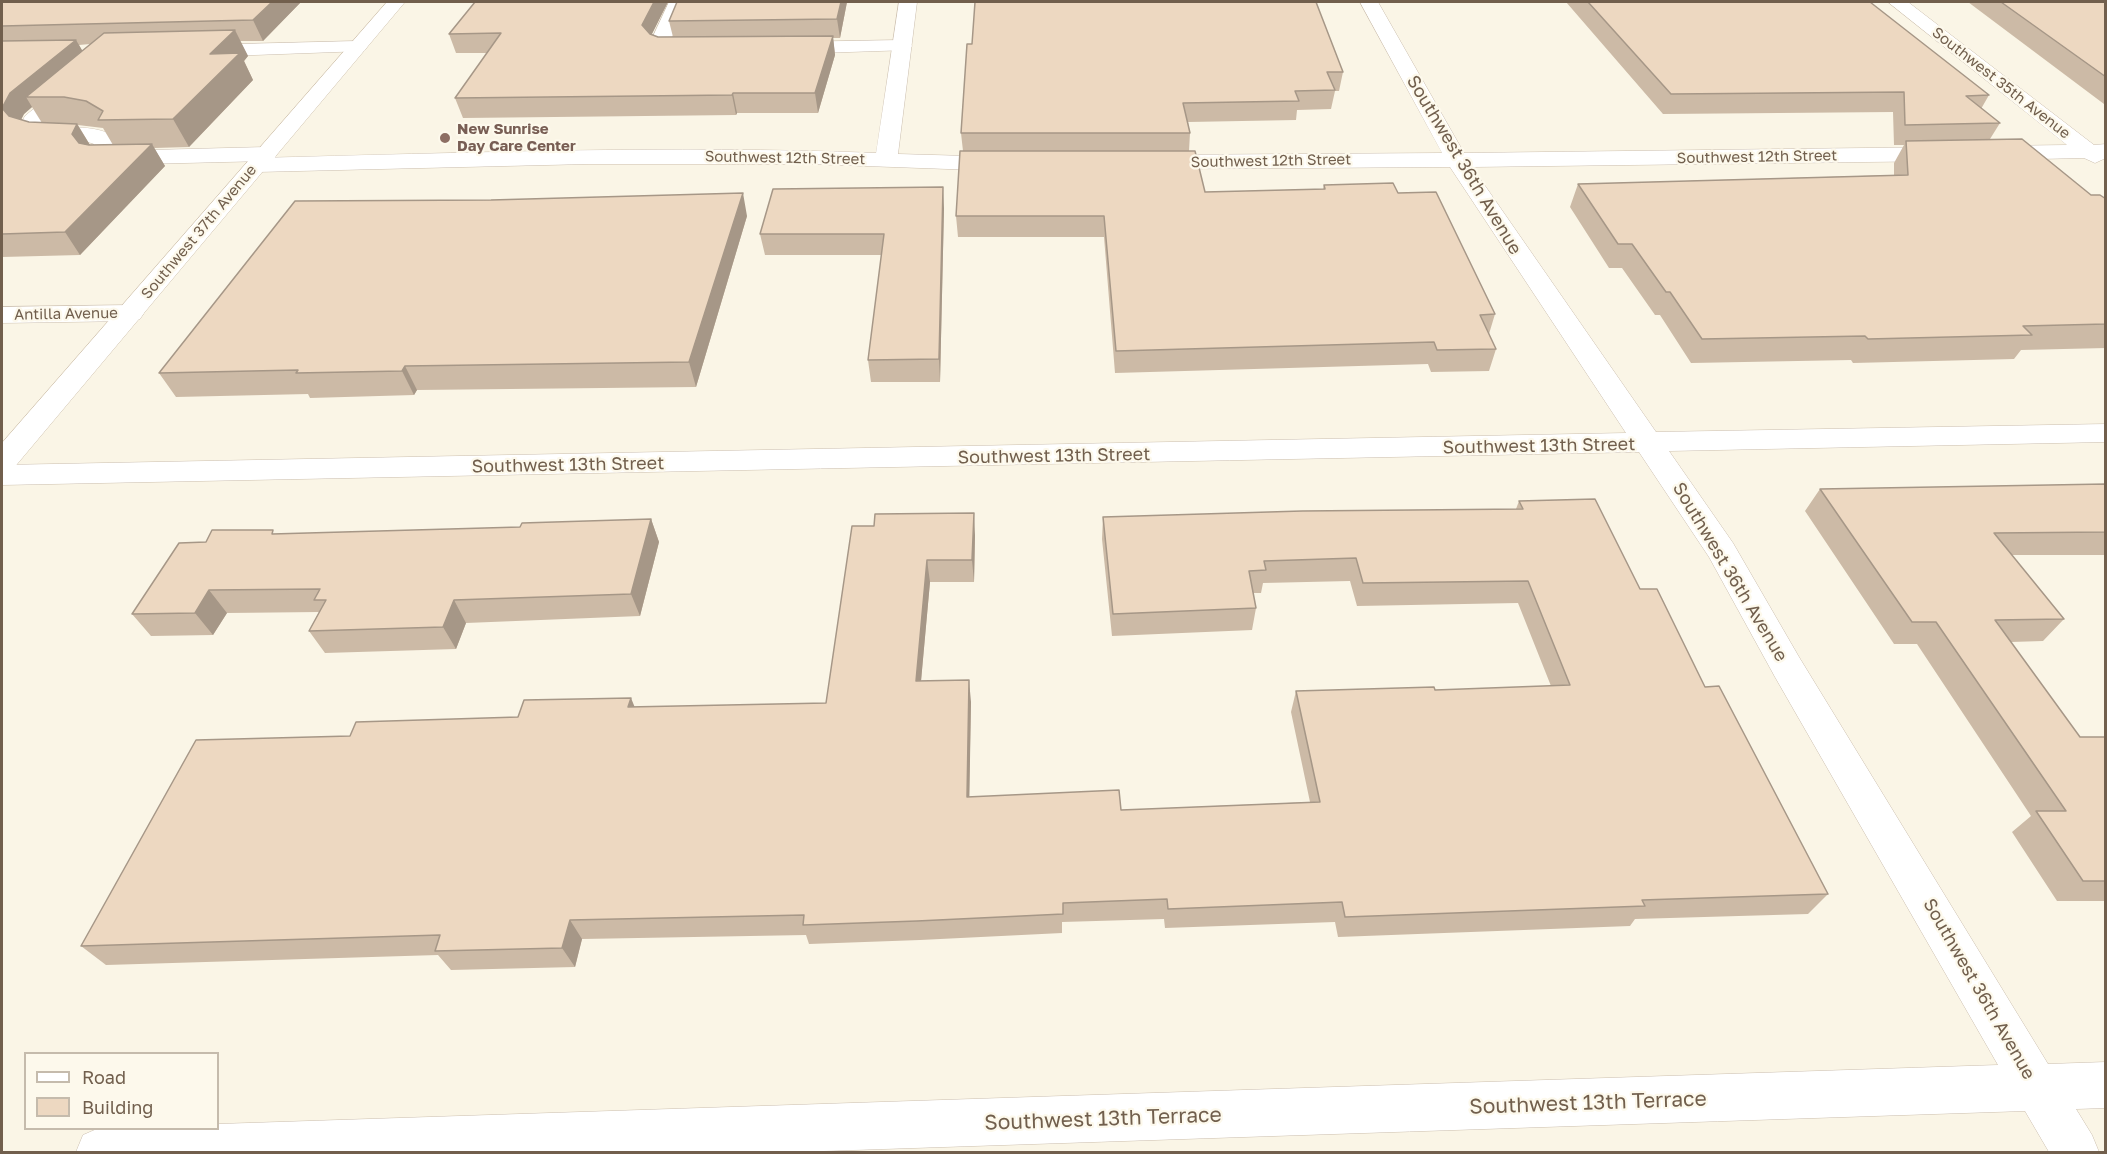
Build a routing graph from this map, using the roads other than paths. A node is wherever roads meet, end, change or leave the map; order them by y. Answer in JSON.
{"nodes":[{"id":1,"x":396,"y":2,"type":"edge"},
{"id":2,"x":678,"y":2,"type":"edge"},
{"id":3,"x":908,"y":2,"type":"edge"},
{"id":4,"x":1369,"y":2,"type":"edge"},
{"id":5,"x":1897,"y":2,"type":"edge"},
{"id":6,"x":902,"y":46,"type":"junction"},
{"id":7,"x":357,"y":47,"type":"junction"},
{"id":8,"x":767,"y":48,"type":"edge"},
{"id":9,"x":710,"y":49,"type":"edge"},
{"id":10,"x":182,"y":51,"type":"edge"},
{"id":11,"x":90,"y":72,"type":"edge"},
{"id":12,"x":2100,"y":155,"type":"edge"},
{"id":13,"x":261,"y":160,"type":"junction"},
{"id":14,"x":886,"y":160,"type":"junction"},
{"id":15,"x":1457,"y":160,"type":"junction"},
{"id":16,"x":1126,"y":163,"type":"edge"},
{"id":17,"x":1021,"y":164,"type":"edge"},
{"id":18,"x":131,"y":313,"type":"junction"},
{"id":19,"x":2,"y":315,"type":"edge"},
{"id":20,"x":2106,"y":433,"type":"edge"},
{"id":21,"x":1651,"y":444,"type":"junction"},
{"id":22,"x":2,"y":462,"type":"edge"},
{"id":23,"x":2,"y":475,"type":"edge"},
{"id":24,"x":2106,"y":1085,"type":"edge"},
{"id":25,"x":2037,"y":1088,"type":"junction"},
{"id":26,"x":100,"y":1152,"type":"edge"},
{"id":27,"x":2075,"y":1152,"type":"edge"}],
"edges":[{"from":1,"to":7,"type":"street","name":"Southwest 37th Avenue"},
{"from":2,"to":9,"type":"street"},
{"from":3,"to":6,"type":"street"},
{"from":4,"to":15,"type":"street","name":"Southwest 36th Avenue"},
{"from":5,"to":12,"type":"street","name":"Southwest 35th Avenue"},
{"from":6,"to":8,"type":"street"},
{"from":6,"to":14,"type":"street"},
{"from":7,"to":10,"type":"street"},
{"from":7,"to":13,"type":"street","name":"Southwest 37th Avenue"},
{"from":11,"to":13,"type":"street","name":"Southwest 12th Street"},
{"from":12,"to":15,"type":"street","name":"Southwest 12th Street"},
{"from":13,"to":14,"type":"street","name":"Southwest 12th Street"},
{"from":13,"to":18,"type":"street","name":"Southwest 37th Avenue"},
{"from":14,"to":17,"type":"street","name":"Southwest 12th Street"},
{"from":15,"to":16,"type":"street","name":"Southwest 12th Street"},
{"from":15,"to":21,"type":"street","name":"Southwest 36th Avenue"},
{"from":18,"to":19,"type":"street","name":"Antilla Avenue"},
{"from":18,"to":22,"type":"street","name":"Southwest 37th Avenue"},
{"from":20,"to":21,"type":"street","name":"Southwest 13th Street"},
{"from":21,"to":23,"type":"street","name":"Southwest 13th Street"},
{"from":21,"to":25,"type":"street","name":"Southwest 36th Avenue"},
{"from":24,"to":25,"type":"street","name":"Southwest 13th Terrace"},
{"from":25,"to":26,"type":"street","name":"Southwest 13th Terrace"},
{"from":25,"to":27,"type":"street","name":"Southwest 36th Avenue"}]}
